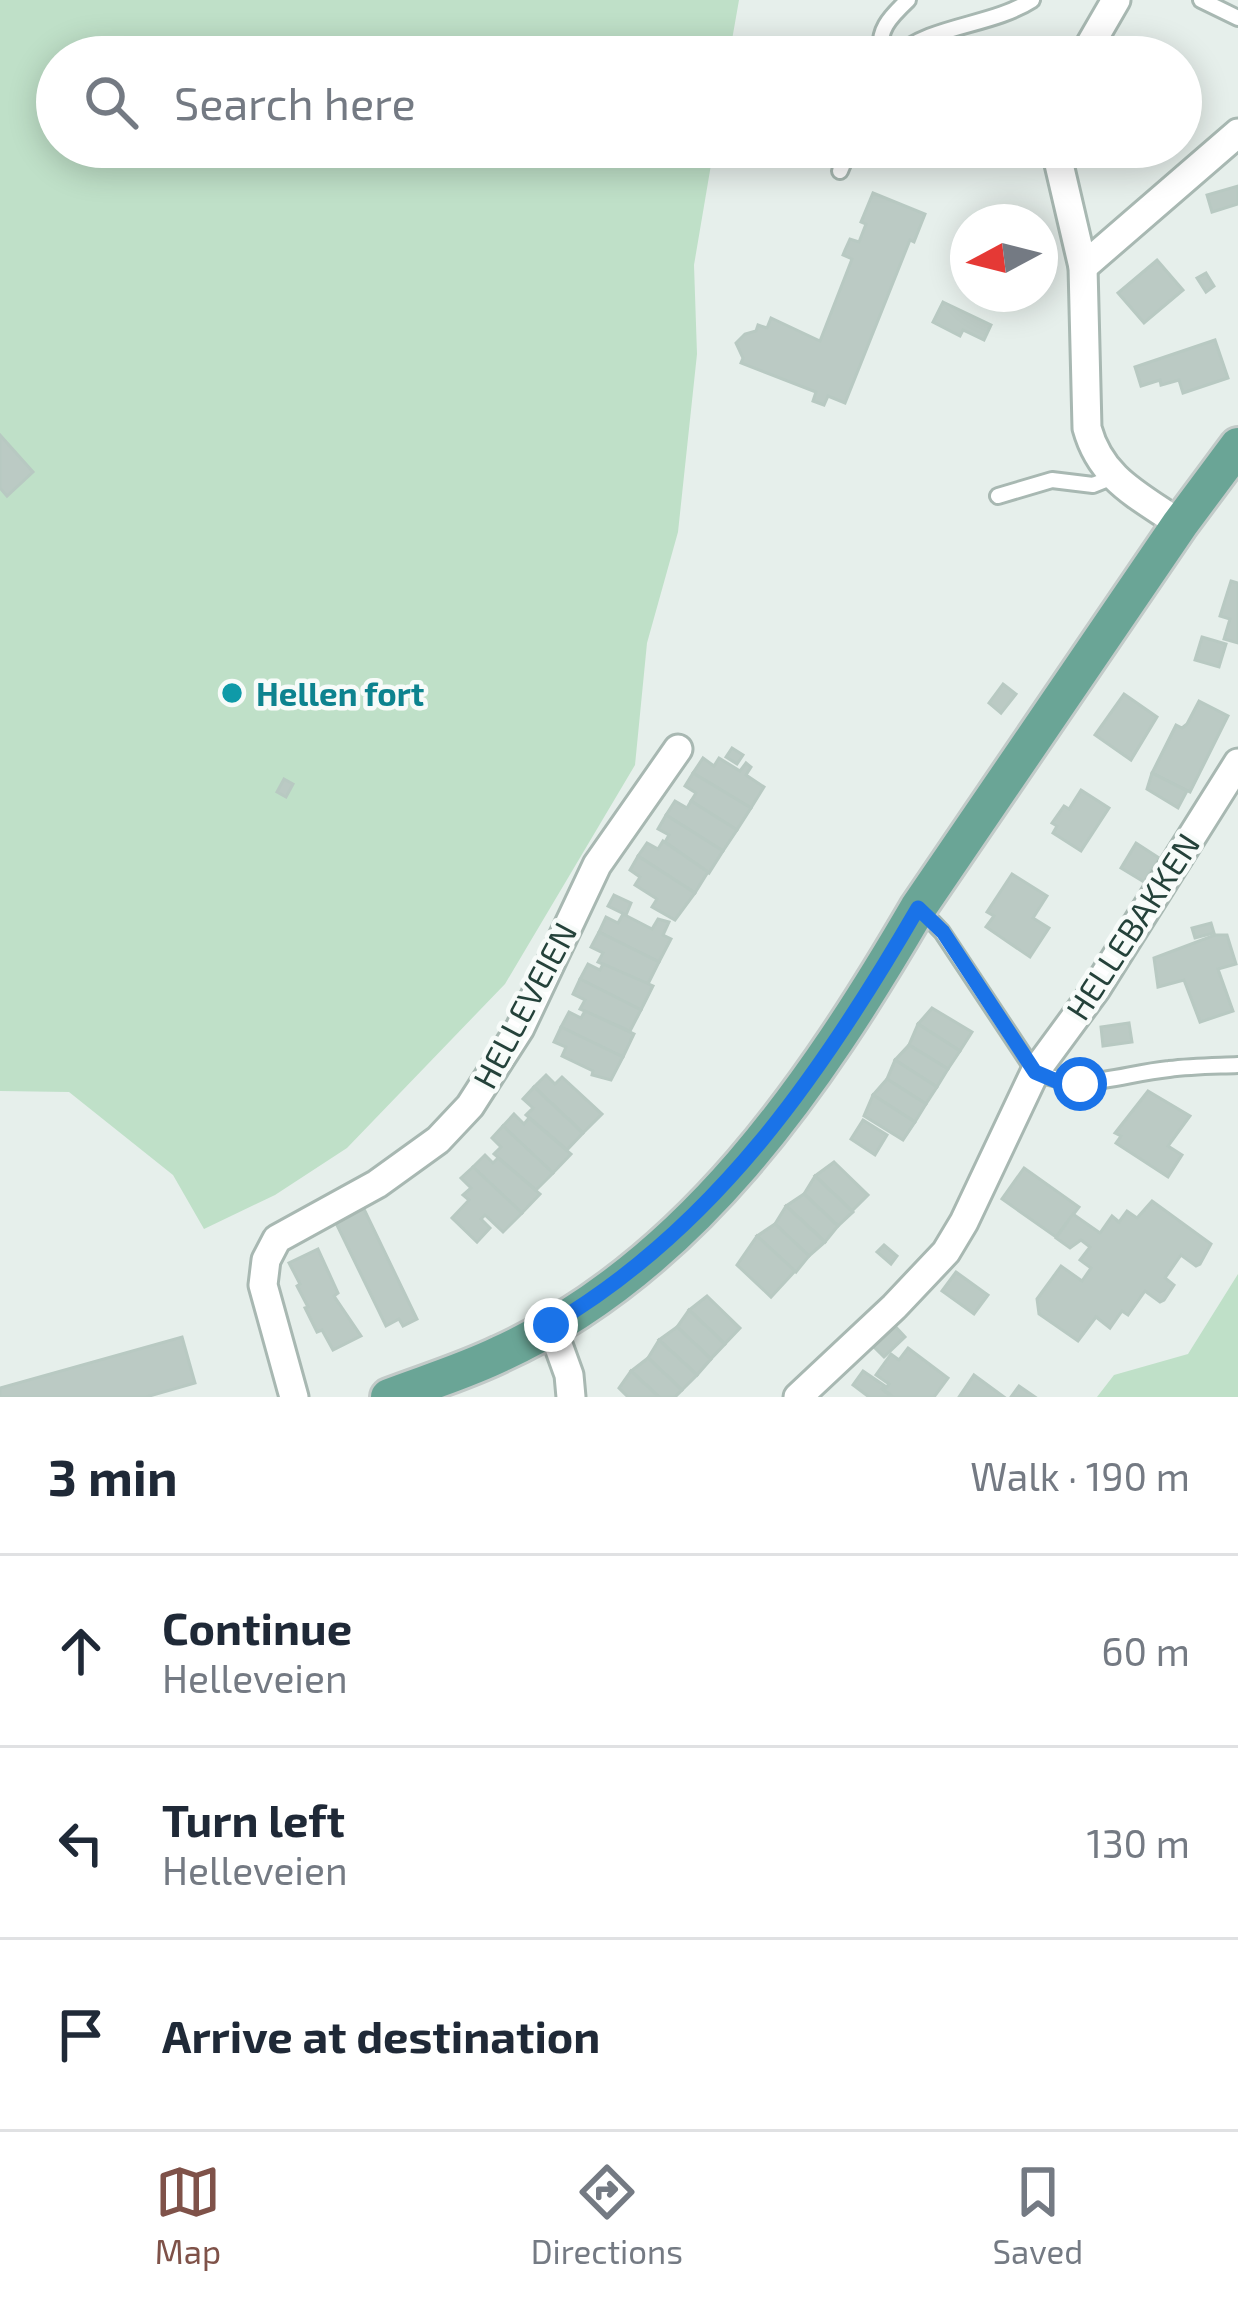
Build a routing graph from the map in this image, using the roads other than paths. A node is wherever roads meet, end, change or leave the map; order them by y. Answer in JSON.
{"nodes":[{"id":1,"x":908,"y":0,"type":"edge"},
{"id":2,"x":1032,"y":0,"type":"edge"},
{"id":3,"x":1115,"y":0,"type":"edge"},
{"id":4,"x":1201,"y":0,"type":"edge"},
{"id":5,"x":1238,"y":18,"type":"edge"},
{"id":6,"x":884,"y":36,"type":"edge"},
{"id":7,"x":933,"y":36,"type":"edge"},
{"id":8,"x":1095,"y":36,"type":"edge"},
{"id":9,"x":1238,"y":133,"type":"edge"},
{"id":10,"x":1202,"y":165,"type":"edge"},
{"id":11,"x":841,"y":168,"type":"edge"},
{"id":12,"x":1060,"y":168,"type":"edge"},
{"id":13,"x":1198,"y":168,"type":"edge"},
{"id":14,"x":840,"y":171,"type":"dead end"},
{"id":15,"x":1084,"y":268,"type":"junction"},
{"id":16,"x":1238,"y":446,"type":"edge"},
{"id":17,"x":1113,"y":477,"type":"junction"},
{"id":18,"x":998,"y":496,"type":"dead end"},
{"id":19,"x":1180,"y":524,"type":"junction"},
{"id":20,"x":679,"y":748,"type":"dead end"},
{"id":21,"x":1235,"y":776,"type":"edge"},
{"id":22,"x":918,"y":908,"type":"junction"},
{"id":23,"x":1238,"y":1065,"type":"edge"},
{"id":24,"x":1035,"y":1072,"type":"junction"},
{"id":25,"x":551,"y":1325,"type":"junction"},
{"id":26,"x":294,"y":1397,"type":"edge"},
{"id":27,"x":389,"y":1397,"type":"edge"},
{"id":28,"x":571,"y":1397,"type":"edge"},
{"id":29,"x":798,"y":1397,"type":"edge"}],
"edges":[{"from":1,"to":6,"type":"lane"},
{"from":2,"to":7,"type":"lane"},
{"from":3,"to":8,"type":"street"},
{"from":4,"to":5,"type":"lane"},
{"from":9,"to":10,"type":"street"},
{"from":11,"to":14,"type":"lane"},
{"from":12,"to":15,"type":"street"},
{"from":13,"to":15,"type":"street"},
{"from":15,"to":17,"type":"street"},
{"from":16,"to":19,"type":"main road"},
{"from":17,"to":18,"type":"lane"},
{"from":17,"to":19,"type":"street"},
{"from":19,"to":22,"type":"main road"},
{"from":20,"to":26,"type":"street","name":"HELLEVEIEN"},
{"from":21,"to":24,"type":"street","name":"HELLEBAKKEN"},
{"from":22,"to":24,"type":"lane"},
{"from":22,"to":25,"type":"main road"},
{"from":23,"to":24,"type":"lane"},
{"from":24,"to":29,"type":"street","name":"HELLEBAKKEN"},
{"from":25,"to":27,"type":"main road"},
{"from":25,"to":28,"type":"street"}]}
